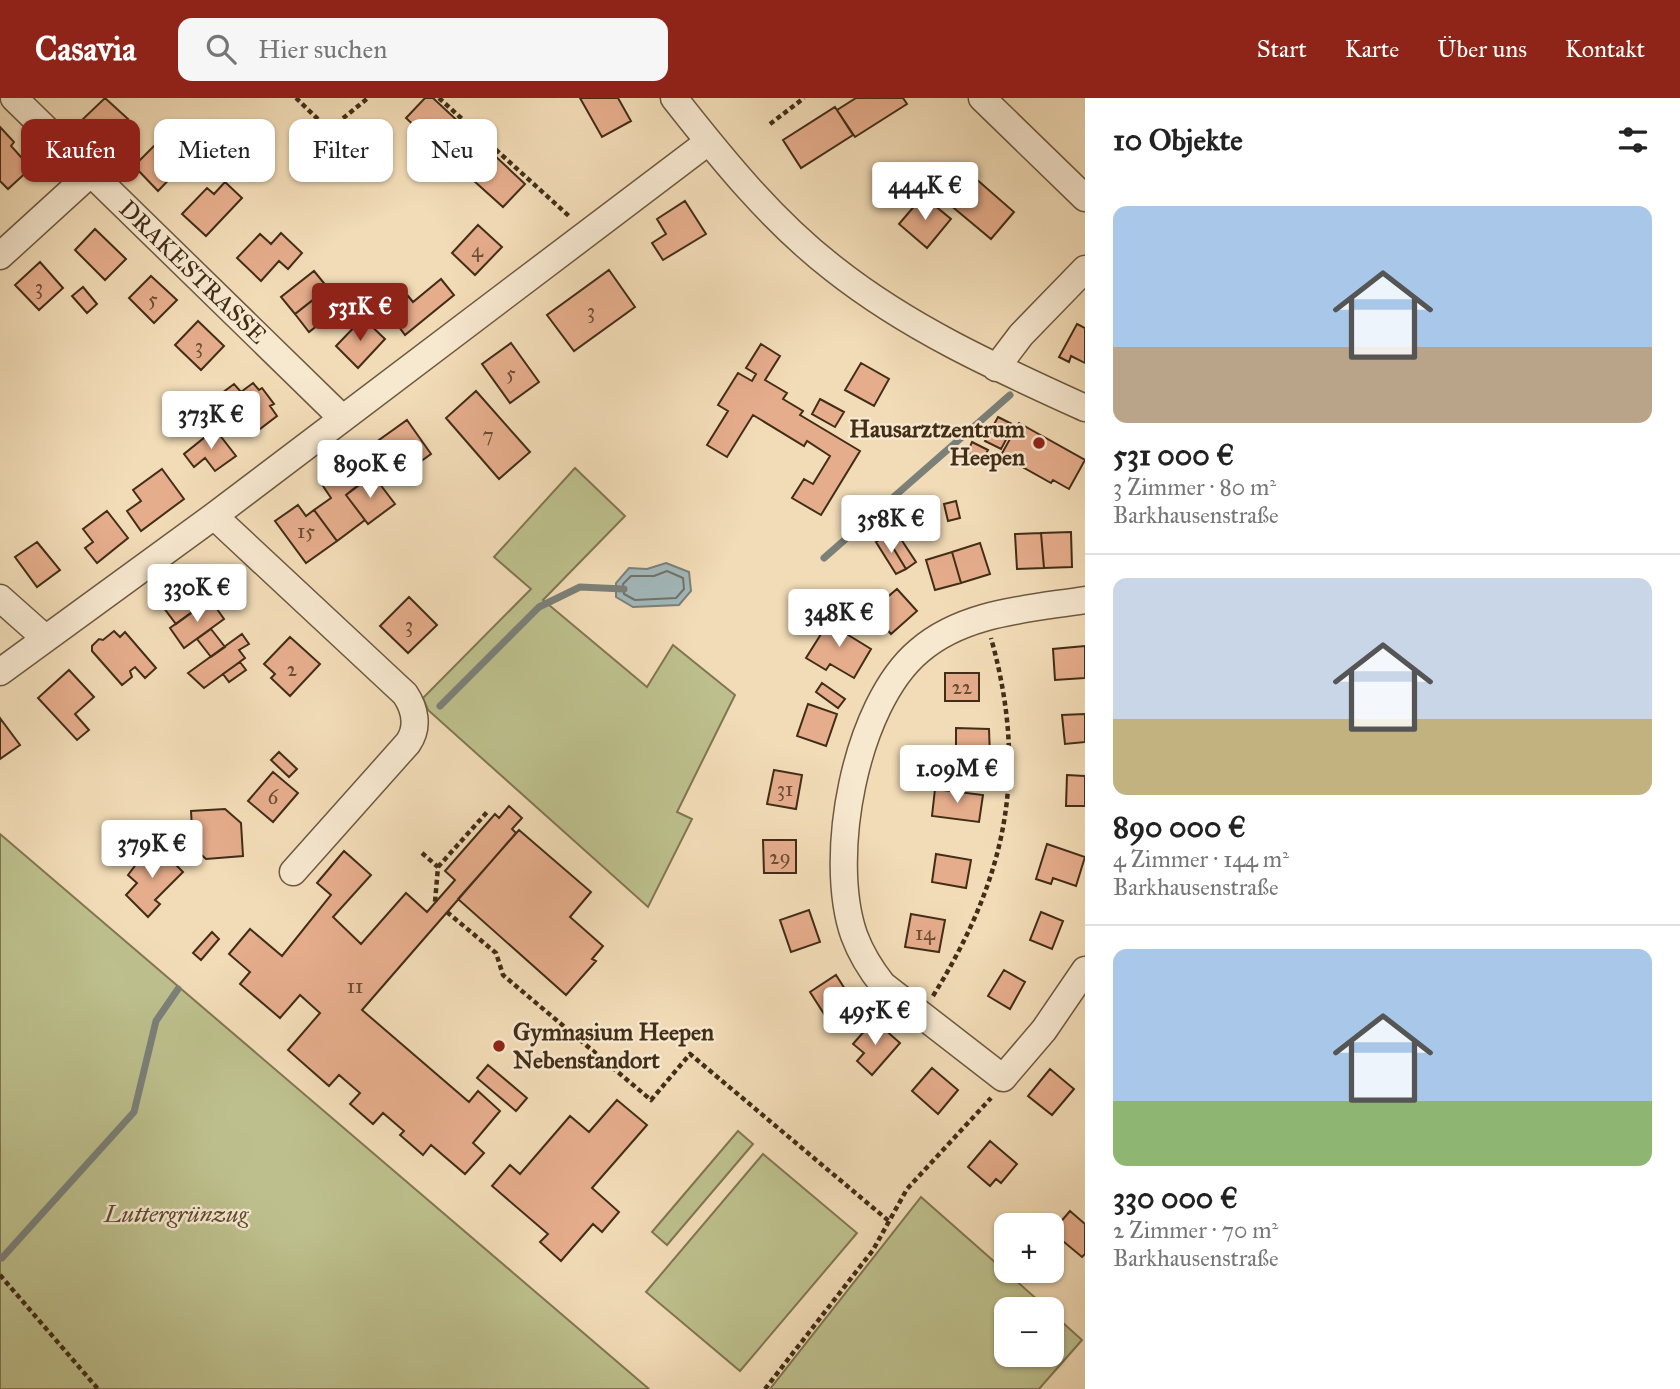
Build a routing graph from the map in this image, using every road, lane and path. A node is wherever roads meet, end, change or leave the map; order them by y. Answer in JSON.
{"nodes":[{"id":1,"x":14,"y":98,"type":"edge"},
{"id":2,"x":296,"y":98,"type":"edge"},
{"id":3,"x":368,"y":98,"type":"edge"},
{"id":4,"x":439,"y":98,"type":"edge"},
{"id":5,"x":674,"y":98,"type":"edge"},
{"id":6,"x":804,"y":98,"type":"edge"},
{"id":7,"x":982,"y":98,"type":"edge"},
{"id":8,"x":36,"y":119,"type":"edge"},
{"id":9,"x":770,"y":124,"type":"dead end"},
{"id":10,"x":708,"y":142,"type":"junction"},
{"id":11,"x":81,"y":182,"type":"edge"},
{"id":12,"x":100,"y":182,"type":"edge"},
{"id":13,"x":1085,"y":198,"type":"edge"},
{"id":14,"x":589,"y":234,"type":"junction"},
{"id":15,"x":0,"y":256,"type":"edge"},
{"id":16,"x":1085,"y":269,"type":"edge"},
{"id":17,"x":996,"y":368,"type":"junction"},
{"id":18,"x":1085,"y":408,"type":"edge"},
{"id":19,"x":342,"y":418,"type":"junction"},
{"id":20,"x":214,"y":516,"type":"junction"},
{"id":21,"x":0,"y":598,"type":"edge"},
{"id":22,"x":1085,"y":600,"type":"edge"},
{"id":23,"x":985,"y":617,"type":"junction"},
{"id":24,"x":45,"y":638,"type":"junction"},
{"id":25,"x":0,"y":672,"type":"edge"},
{"id":26,"x":488,"y":811,"type":"dead end"},
{"id":27,"x":422,"y":853,"type":"dead end"},
{"id":28,"x":438,"y":867,"type":"junction"},
{"id":29,"x":293,"y":873,"type":"dead end"},
{"id":30,"x":435,"y":902,"type":"dead end"},
{"id":31,"x":447,"y":912,"type":"dead end"},
{"id":32,"x":1085,"y":970,"type":"edge"},
{"id":33,"x":922,"y":1016,"type":"junction"},
{"id":34,"x":1003,"y":1078,"type":"junction"},
{"id":35,"x":890,"y":1222,"type":"junction"},
{"id":36,"x":0,"y":1275,"type":"edge"},
{"id":37,"x":98,"y":1389,"type":"edge"},
{"id":38,"x":765,"y":1389,"type":"edge"}],
"edges":[{"from":1,"to":8,"type":"street","name":"DRAKESTRASSE"},
{"from":2,"to":3,"type":"path"},
{"from":4,"to":14,"type":"path"},
{"from":5,"to":10,"type":"street"},
{"from":6,"to":9,"type":"path"},
{"from":7,"to":13,"type":"street"},
{"from":10,"to":14,"type":"street"},
{"from":10,"to":17,"type":"street"},
{"from":11,"to":15,"type":"street"},
{"from":12,"to":19,"type":"street","name":"DRAKESTRASSE"},
{"from":14,"to":19,"type":"street"},
{"from":16,"to":17,"type":"street"},
{"from":17,"to":18,"type":"street"},
{"from":19,"to":20,"type":"street"},
{"from":20,"to":24,"type":"street"},
{"from":20,"to":29,"type":"street"},
{"from":21,"to":24,"type":"street"},
{"from":22,"to":23,"type":"street"},
{"from":23,"to":33,"type":"path"},
{"from":23,"to":33,"type":"street"},
{"from":24,"to":25,"type":"street"},
{"from":26,"to":28,"type":"path"},
{"from":27,"to":28,"type":"path"},
{"from":28,"to":30,"type":"path"},
{"from":31,"to":35,"type":"path"},
{"from":32,"to":34,"type":"street"},
{"from":33,"to":34,"type":"street"},
{"from":34,"to":35,"type":"path"},
{"from":35,"to":38,"type":"path"},
{"from":36,"to":37,"type":"path"}]}
